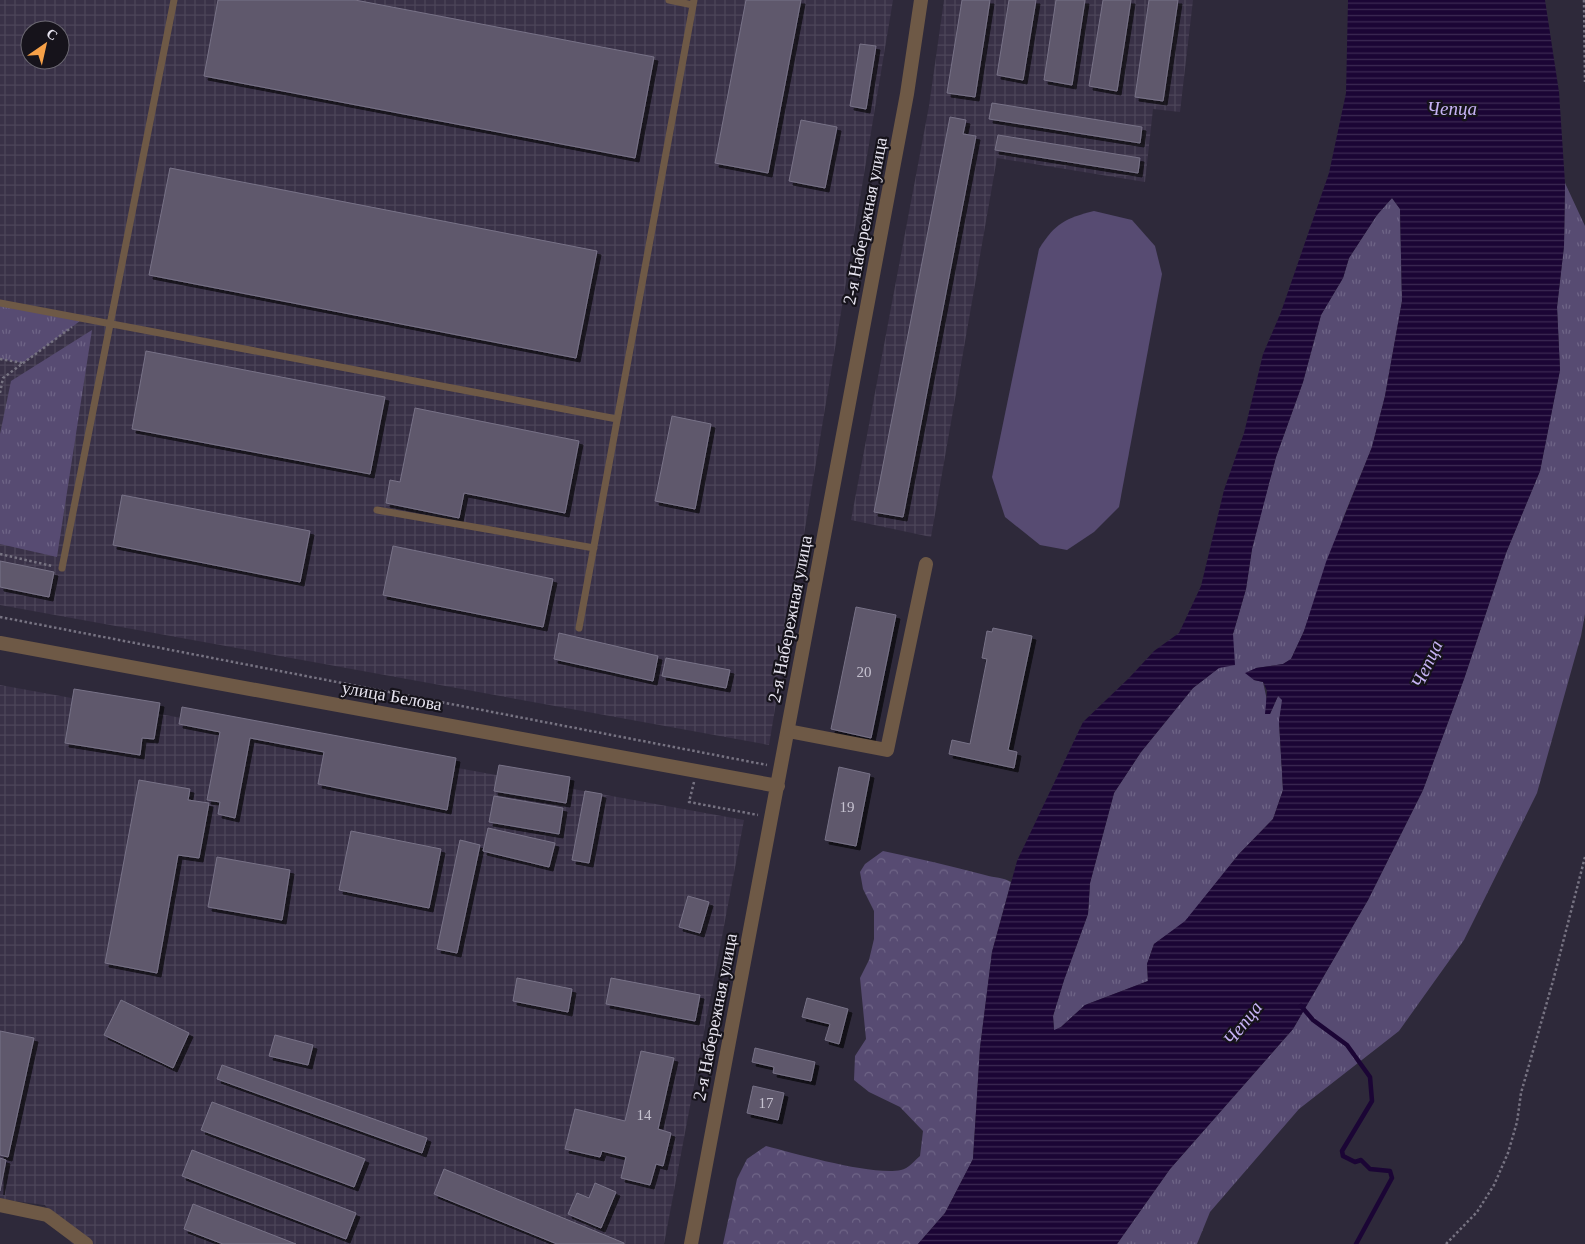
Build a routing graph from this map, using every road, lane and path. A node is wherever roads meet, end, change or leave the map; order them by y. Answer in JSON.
{"nodes":[{"id":1,"x":174,"y":0,"type":"edge"},
{"id":2,"x":669,"y":0,"type":"edge"},
{"id":3,"x":921,"y":0,"type":"edge"},
{"id":4,"x":1584,"y":0,"type":"edge"},
{"id":5,"x":693,"y":2,"type":"edge"},
{"id":6,"x":1585,"y":82,"type":"edge"},
{"id":7,"x":0,"y":303,"type":"edge"},
{"id":8,"x":83,"y":318,"type":"junction"},
{"id":9,"x":110,"y":323,"type":"junction"},
{"id":10,"x":0,"y":359,"type":"edge"},
{"id":11,"x":23,"y":363,"type":"junction"},
{"id":12,"x":0,"y":393,"type":"edge"},
{"id":13,"x":617,"y":419,"type":"junction"},
{"id":14,"x":377,"y":510,"type":"dead end"},
{"id":15,"x":594,"y":548,"type":"junction"},
{"id":16,"x":0,"y":554,"type":"edge"},
{"id":17,"x":926,"y":564,"type":"dead end"},
{"id":18,"x":62,"y":568,"type":"joint"},
{"id":19,"x":0,"y":617,"type":"edge"},
{"id":20,"x":579,"y":628,"type":"dead end"},
{"id":21,"x":0,"y":643,"type":"edge"},
{"id":22,"x":788,"y":732,"type":"junction"},
{"id":23,"x":701,"y":752,"type":"junction"},
{"id":24,"x":770,"y":765,"type":"dead end"},
{"id":25,"x":697,"y":771,"type":"junction"},
{"id":26,"x":778,"y":786,"type":"junction"},
{"id":27,"x":761,"y":816,"type":"dead end"},
{"id":28,"x":1585,"y":858,"type":"edge"},
{"id":29,"x":0,"y":1205,"type":"edge"},
{"id":30,"x":86,"y":1244,"type":"edge"},
{"id":31,"x":692,"y":1244,"type":"edge"},
{"id":32,"x":1446,"y":1244,"type":"edge"}],
"edges":[{"from":1,"to":9,"type":"lane"},
{"from":2,"to":5,"type":"lane"},
{"from":3,"to":22,"type":"street","name":"2-я Набережная улица"},
{"from":4,"to":6,"type":"path"},
{"from":5,"to":13,"type":"lane"},
{"from":7,"to":8,"type":"lane"},
{"from":8,"to":9,"type":"lane"},
{"from":8,"to":11,"type":"path"},
{"from":9,"to":13,"type":"lane"},
{"from":9,"to":18,"type":"lane"},
{"from":10,"to":11,"type":"path"},
{"from":11,"to":12,"type":"path"},
{"from":13,"to":15,"type":"lane"},
{"from":14,"to":15,"type":"lane"},
{"from":15,"to":20,"type":"lane"},
{"from":16,"to":18,"type":"path"},
{"from":17,"to":22,"type":"street"},
{"from":19,"to":23,"type":"path"},
{"from":21,"to":25,"type":"street","name":"улица Белова"},
{"from":22,"to":26,"type":"street","name":"2-я Набережная улица"},
{"from":23,"to":24,"type":"path"},
{"from":23,"to":25,"type":"path"},
{"from":25,"to":26,"type":"street","name":"улица Белова"},
{"from":25,"to":27,"type":"path"},
{"from":26,"to":31,"type":"street","name":"2-я Набережная улица"},
{"from":28,"to":32,"type":"path"},
{"from":29,"to":30,"type":"street"}]}
